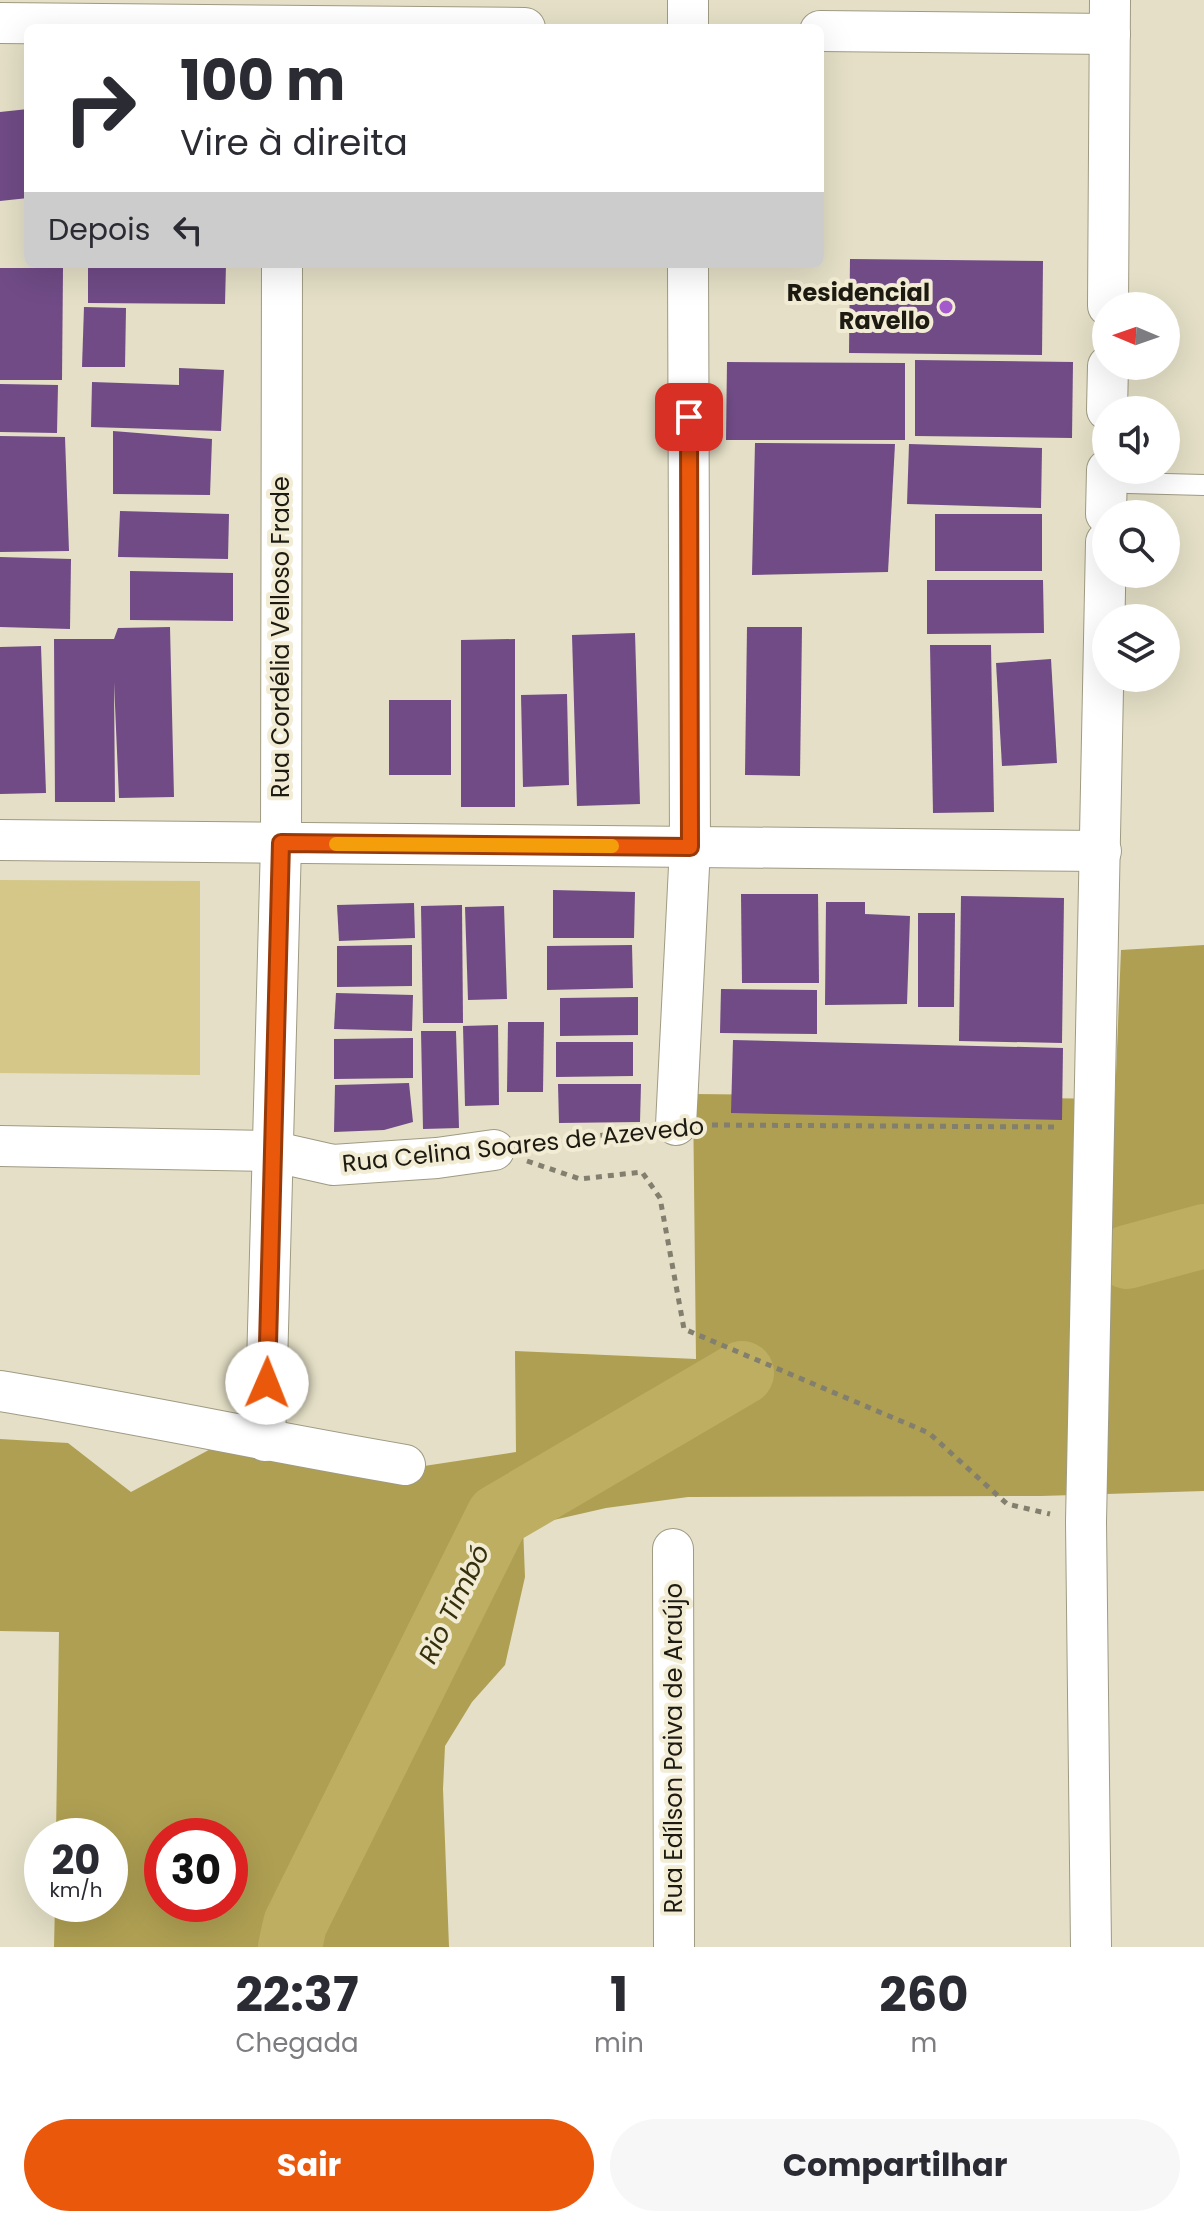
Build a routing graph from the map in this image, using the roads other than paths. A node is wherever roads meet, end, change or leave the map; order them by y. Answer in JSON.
{"nodes":[{"id":1,"x":688,"y":0,"type":"edge"},
{"id":2,"x":1110,"y":17,"type":"edge"},
{"id":3,"x":282,"y":18,"type":"edge"},
{"id":4,"x":0,"y":23,"type":"edge"},
{"id":5,"x":428,"y":24,"type":"edge"},
{"id":6,"x":688,"y":24,"type":"edge"},
{"id":7,"x":824,"y":31,"type":"edge"},
{"id":8,"x":282,"y":268,"type":"edge"},
{"id":9,"x":688,"y":268,"type":"edge"},
{"id":10,"x":1108,"y":292,"type":"edge"},
{"id":11,"x":1204,"y":485,"type":"edge"},
{"id":12,"x":1112,"y":487,"type":"edge"},
{"id":13,"x":1105,"y":588,"type":"edge"},
{"id":14,"x":0,"y":840,"type":"edge"},
{"id":15,"x":281,"y":843,"type":"junction"},
{"id":16,"x":690,"y":847,"type":"junction"},
{"id":17,"x":1101,"y":851,"type":"junction"},
{"id":18,"x":676,"y":1125,"type":"road end"},
{"id":19,"x":0,"y":1146,"type":"edge"},
{"id":20,"x":494,"y":1150,"type":"road end"},
{"id":21,"x":271,"y":1151,"type":"junction"},
{"id":22,"x":0,"y":1391,"type":"edge"},
{"id":23,"x":265,"y":1441,"type":"junction"},
{"id":24,"x":405,"y":1465,"type":"dead end"},
{"id":25,"x":673,"y":1549,"type":"dead end"},
{"id":26,"x":674,"y":1947,"type":"edge"},
{"id":27,"x":1091,"y":1947,"type":"edge"}],
"edges":[{"from":1,"to":6,"type":"street"},
{"from":2,"to":7,"type":"street"},
{"from":2,"to":10,"type":"street"},
{"from":3,"to":4,"type":"street"},
{"from":3,"to":5,"type":"street"},
{"from":8,"to":15,"type":"street","name":"Rua Cordélia Velloso Frade"},
{"from":9,"to":16,"type":"street"},
{"from":11,"to":12,"type":"lane"},
{"from":13,"to":17,"type":"street"},
{"from":14,"to":15,"type":"street"},
{"from":15,"to":16,"type":"street"},
{"from":15,"to":21,"type":"street","name":"Rua Cordélia Velloso Frade"},
{"from":16,"to":17,"type":"street"},
{"from":16,"to":18,"type":"street"},
{"from":17,"to":27,"type":"street"},
{"from":19,"to":21,"type":"street","name":"Rua Celina Soares de Azevedo"},
{"from":20,"to":21,"type":"street","name":"Rua Celina Soares de Azevedo"},
{"from":21,"to":23,"type":"street","name":"Rua Cordélia Velloso Frade"},
{"from":22,"to":23,"type":"street"},
{"from":23,"to":24,"type":"street"},
{"from":25,"to":26,"type":"street","name":"Rua Edílson Paiva de Araújo"}]}
